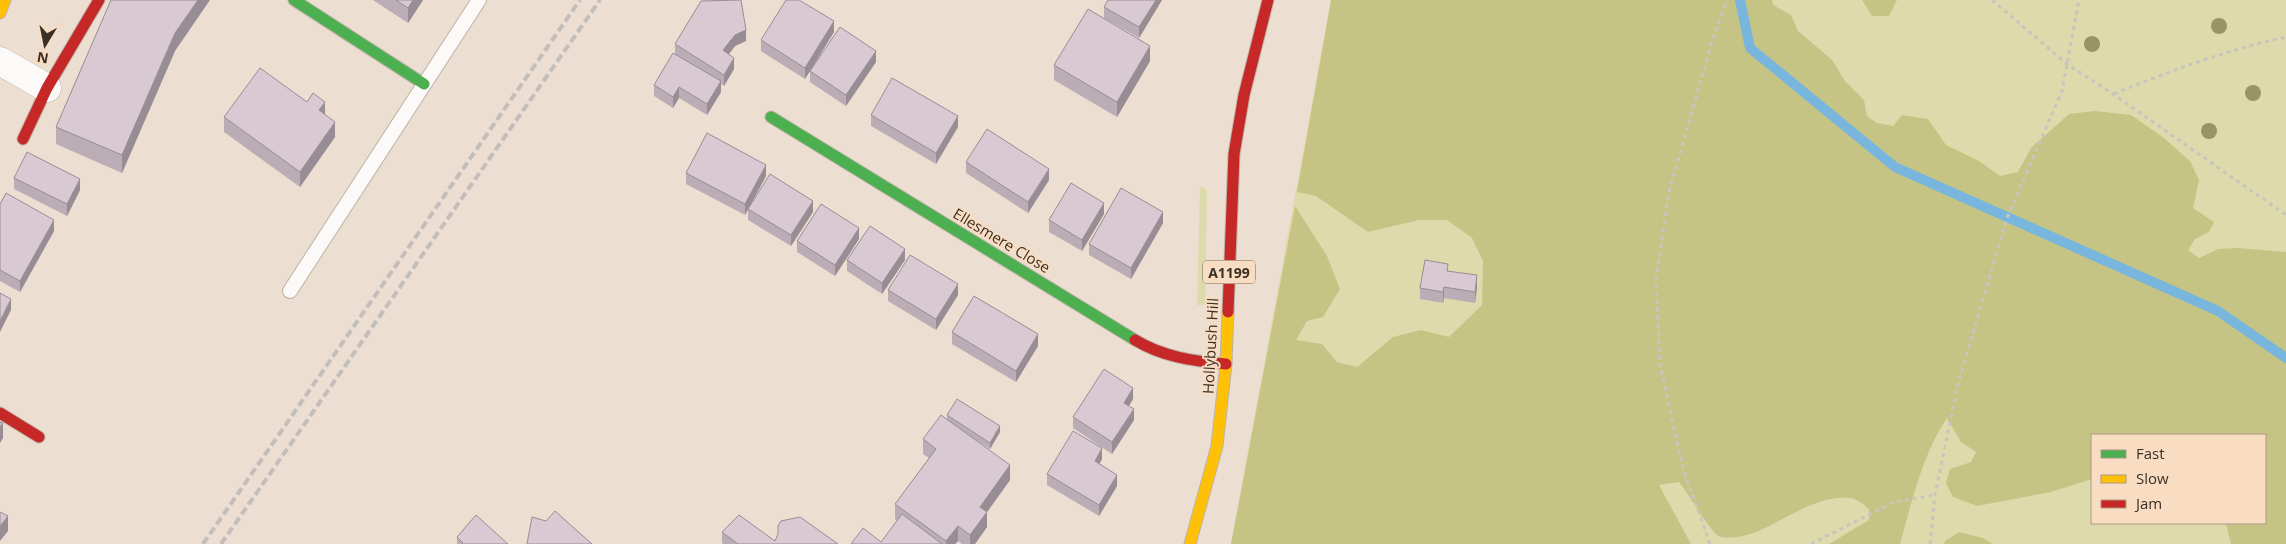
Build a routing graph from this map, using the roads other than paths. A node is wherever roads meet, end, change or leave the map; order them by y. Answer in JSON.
{"nodes":[{"id":1,"x":5,"y":0,"type":"edge"},
{"id":2,"x":99,"y":0,"type":"edge"},
{"id":3,"x":294,"y":0,"type":"edge"},
{"id":4,"x":479,"y":0,"type":"edge"},
{"id":5,"x":1268,"y":0,"type":"edge"},
{"id":6,"x":0,"y":12,"type":"edge"},
{"id":7,"x":0,"y":61,"type":"edge"},
{"id":8,"x":424,"y":84,"type":"junction"},
{"id":9,"x":47,"y":88,"type":"junction"},
{"id":10,"x":771,"y":116,"type":"dead end"},
{"id":11,"x":23,"y":138,"type":"dead end"},
{"id":12,"x":290,"y":291,"type":"dead end"},
{"id":13,"x":1226,"y":364,"type":"junction"},
{"id":14,"x":0,"y":413,"type":"edge"},
{"id":15,"x":39,"y":437,"type":"dead end"},
{"id":16,"x":1190,"y":544,"type":"edge"}],
"edges":[{"from":1,"to":6,"type":"street"},
{"from":2,"to":9,"type":"street"},
{"from":3,"to":8,"type":"street"},
{"from":4,"to":8,"type":"lane"},
{"from":5,"to":13,"type":"street","name":"Hollybush Hill","number":"A1199"},
{"from":7,"to":9,"type":"street"},
{"from":8,"to":12,"type":"lane"},
{"from":9,"to":11,"type":"street"},
{"from":10,"to":13,"type":"street","name":"Ellesmere Close"},
{"from":13,"to":16,"type":"street","name":"Hollybush Hill","number":"A1199"},
{"from":14,"to":15,"type":"street"}]}
